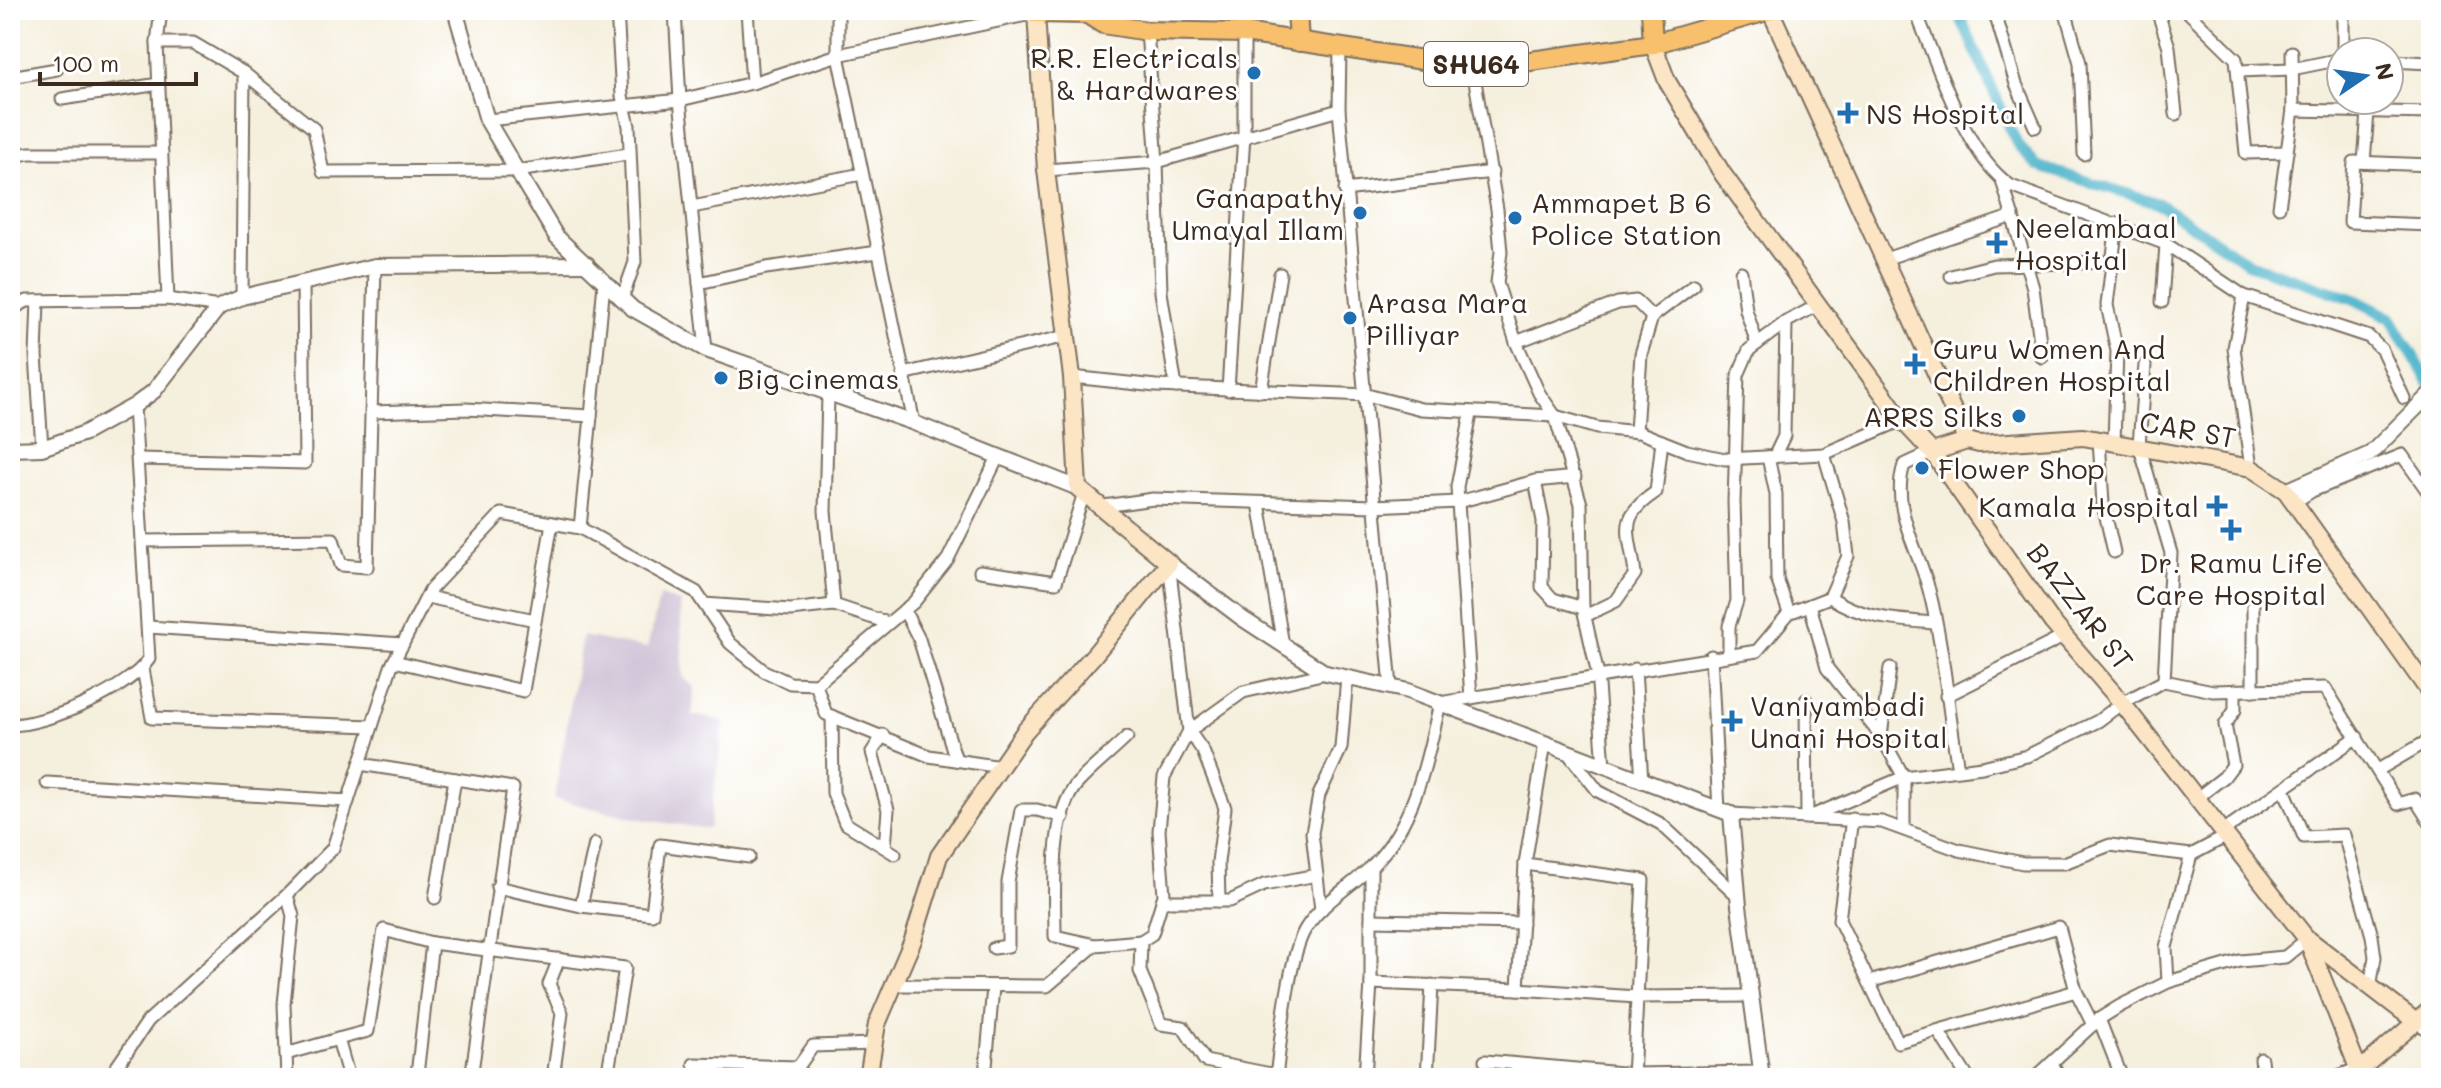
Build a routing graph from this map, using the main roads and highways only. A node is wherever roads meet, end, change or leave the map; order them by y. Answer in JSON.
{"nodes":[{"id":1,"x":1297,"y":10,"type":"edge"},
{"id":2,"x":1651,"y":10,"type":"edge"},
{"id":3,"x":1775,"y":11,"type":"edge"},
{"id":4,"x":1036,"y":12,"type":"edge"},
{"id":5,"x":1083,"y":12,"type":"edge"},
{"id":6,"x":1299,"y":42,"type":"junction"},
{"id":7,"x":1653,"y":44,"type":"junction"},
{"id":8,"x":1967,"y":441,"type":"junction"},
{"id":9,"x":1932,"y":452,"type":"junction"},
{"id":10,"x":2431,"y":694,"type":"edge"},
{"id":11,"x":2307,"y":939,"type":"junction"},
{"id":12,"x":2431,"y":1009,"type":"edge"},
{"id":13,"x":2415,"y":1021,"type":"junction"},
{"id":14,"x":2362,"y":1073,"type":"edge"},
{"id":15,"x":868,"y":1078,"type":"edge"}],
"edges":[{"from":1,"to":6,"type":"main road"},
{"from":2,"to":7,"type":"main road","name":"BAZZAR ST"},
{"from":3,"to":7,"type":"main road","number":"SHU64"},
{"from":3,"to":8,"type":"main road"},
{"from":4,"to":5,"type":"main road"},
{"from":4,"to":15,"type":"main road"},
{"from":5,"to":6,"type":"main road","number":"SHU64"},
{"from":6,"to":7,"type":"main road","number":"SHU64"},
{"from":7,"to":9,"type":"main road","name":"BAZZAR ST"},
{"from":8,"to":9,"type":"main road","name":"CAR ST"},
{"from":8,"to":10,"type":"main road","name":"CAR ST"},
{"from":9,"to":11,"type":"main road","name":"BAZZAR ST"},
{"from":11,"to":13,"type":"main road"},
{"from":11,"to":14,"type":"main road","name":"BAZZAR ST"},
{"from":12,"to":13,"type":"main road"},
{"from":13,"to":14,"type":"main road"}]}
